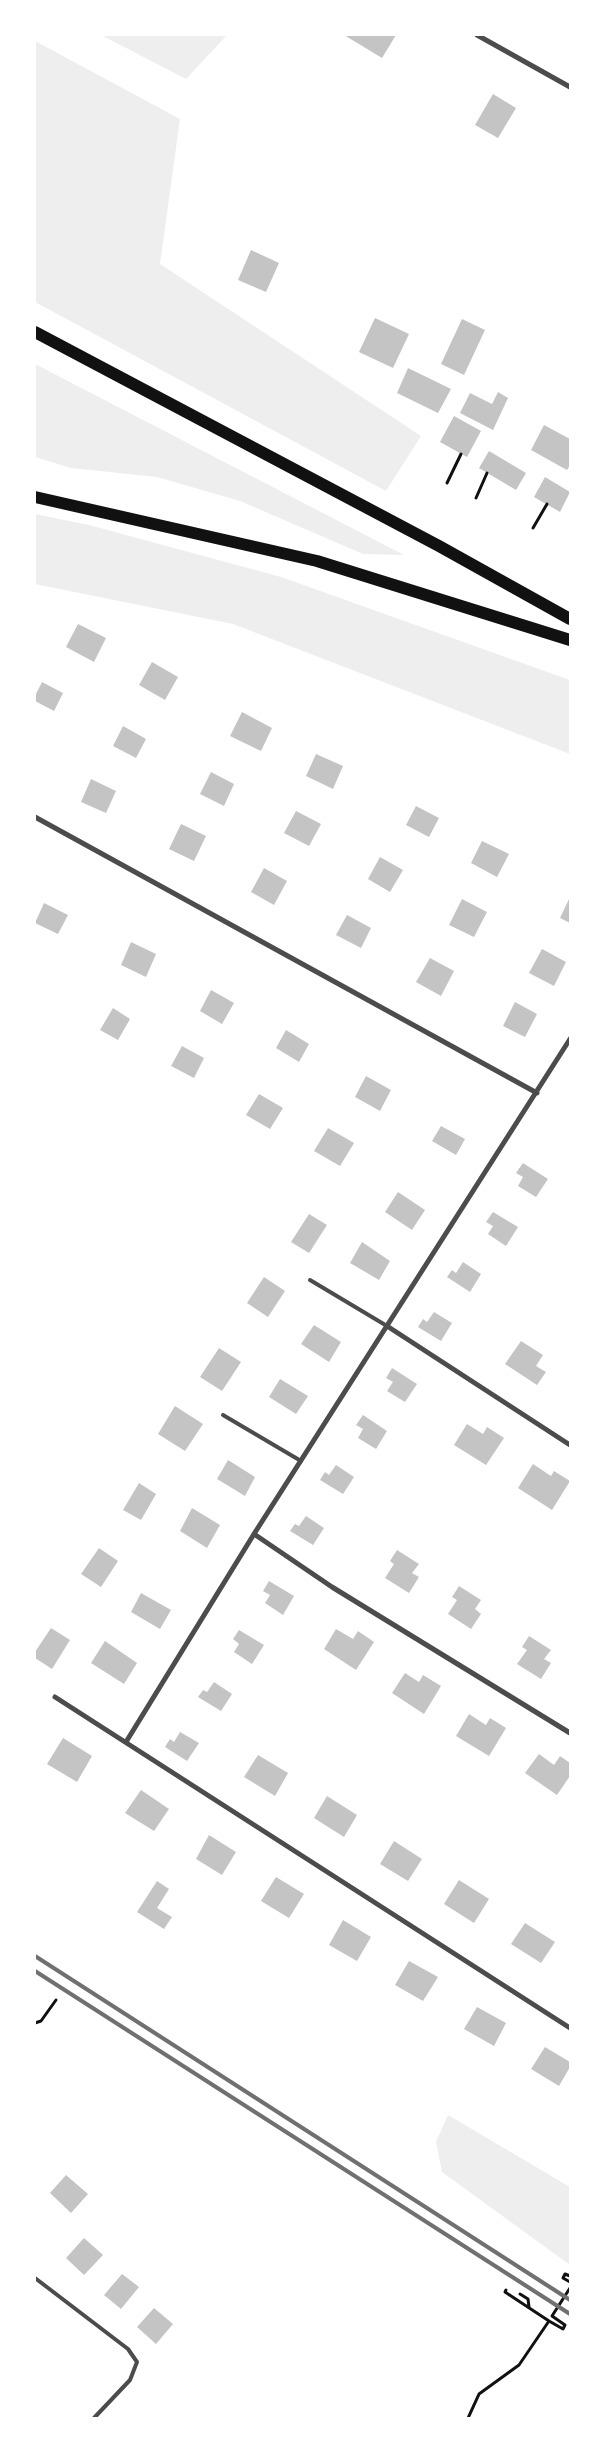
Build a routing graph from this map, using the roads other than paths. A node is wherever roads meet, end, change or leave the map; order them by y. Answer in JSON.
{"nodes":[{"id":1,"x":477,"y":35,"type":"edge"},
{"id":2,"x":570,"y":88,"type":"edge"},
{"id":3,"x":35,"y":332,"type":"edge"},
{"id":4,"x":35,"y":497,"type":"edge"},
{"id":5,"x":570,"y":619,"type":"edge"},
{"id":6,"x":570,"y":640,"type":"edge"},
{"id":7,"x":35,"y":817,"type":"edge"},
{"id":8,"x":570,"y":1039,"type":"edge"},
{"id":9,"x":537,"y":1092,"type":"junction"},
{"id":10,"x":310,"y":1280,"type":"dead end"},
{"id":11,"x":387,"y":1326,"type":"junction"},
{"id":12,"x":223,"y":1416,"type":"dead end"},
{"id":13,"x":570,"y":1445,"type":"edge"},
{"id":14,"x":301,"y":1461,"type":"junction"},
{"id":15,"x":254,"y":1534,"type":"junction"},
{"id":16,"x":55,"y":1697,"type":"dead end"},
{"id":17,"x":570,"y":1733,"type":"edge"},
{"id":18,"x":126,"y":1742,"type":"junction"},
{"id":19,"x":570,"y":2028,"type":"edge"},
{"id":20,"x":35,"y":2278,"type":"edge"},
{"id":21,"x":94,"y":2418,"type":"edge"}],
"edges":[{"from":1,"to":2,"type":"street"},
{"from":3,"to":5,"type":"main road"},
{"from":4,"to":6,"type":"main road"},
{"from":7,"to":9,"type":"street"},
{"from":8,"to":9,"type":"street"},
{"from":9,"to":11,"type":"street"},
{"from":10,"to":11,"type":"lane"},
{"from":11,"to":13,"type":"street"},
{"from":11,"to":14,"type":"street"},
{"from":12,"to":14,"type":"lane"},
{"from":14,"to":15,"type":"street"},
{"from":15,"to":17,"type":"street"},
{"from":15,"to":18,"type":"street"},
{"from":16,"to":18,"type":"street"},
{"from":18,"to":19,"type":"street"},
{"from":20,"to":21,"type":"lane"}]}
